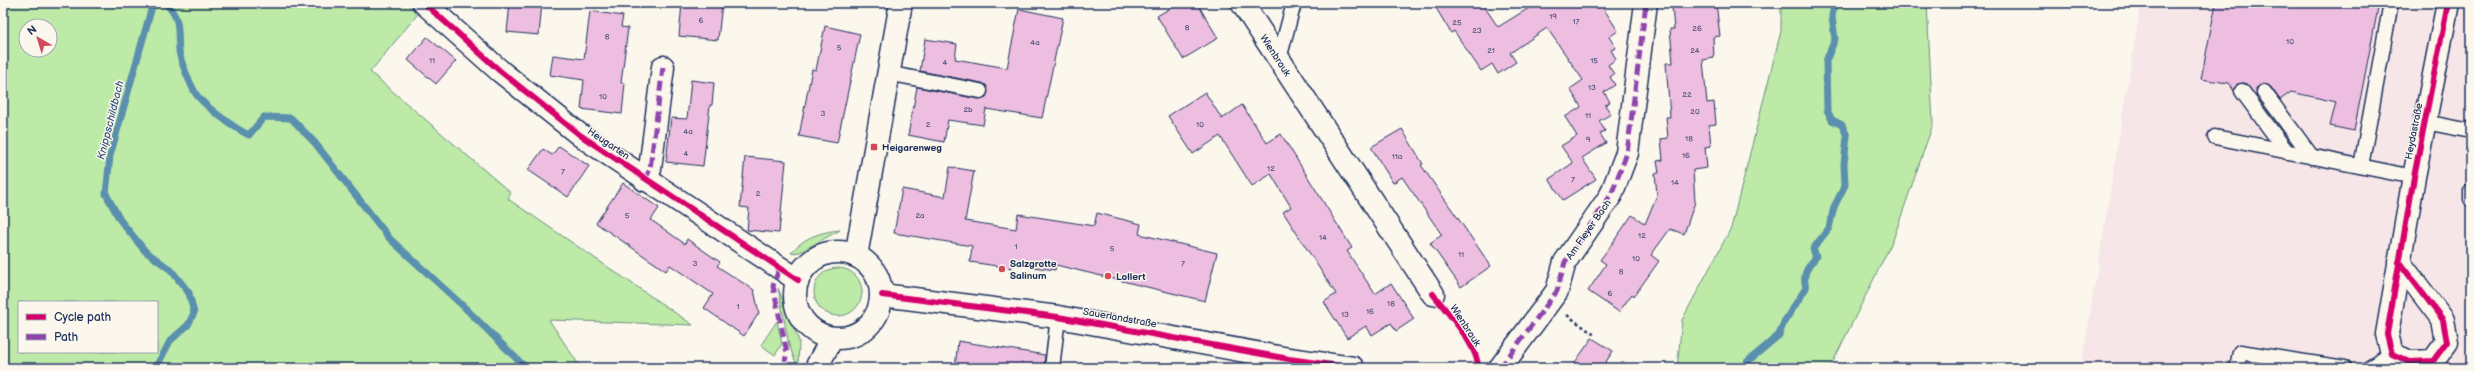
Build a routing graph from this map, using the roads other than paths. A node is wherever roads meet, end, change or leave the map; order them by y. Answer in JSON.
{"nodes":[{"id":1,"x":424,"y":3,"type":"edge"},
{"id":2,"x":901,"y":3,"type":"edge"},
{"id":3,"x":1242,"y":3,"type":"edge"},
{"id":4,"x":1294,"y":3,"type":"edge"},
{"id":5,"x":1646,"y":3,"type":"edge"},
{"id":6,"x":2391,"y":3,"type":"edge"},
{"id":7,"x":2448,"y":3,"type":"edge"},
{"id":8,"x":1280,"y":60,"type":"junction"},
{"id":9,"x":663,"y":66,"type":"dead end"},
{"id":10,"x":887,"y":73,"type":"junction"},
{"id":11,"x":980,"y":91,"type":"dead end"},
{"id":12,"x":2242,"y":91,"type":"dead end"},
{"id":13,"x":2264,"y":92,"type":"dead end"},
{"id":14,"x":2424,"y":122,"type":"junction"},
{"id":15,"x":2471,"y":131,"type":"edge"},
{"id":16,"x":2215,"y":137,"type":"dead end"},
{"id":17,"x":2287,"y":152,"type":"junction"},
{"id":18,"x":2312,"y":157,"type":"junction"},
{"id":19,"x":2361,"y":166,"type":"junction"},
{"id":20,"x":2414,"y":177,"type":"junction"},
{"id":21,"x":645,"y":180,"type":"junction"},
{"id":22,"x":856,"y":256,"type":"junction"},
{"id":23,"x":2399,"y":262,"type":"junction"},
{"id":24,"x":798,"y":280,"type":"junction"},
{"id":25,"x":1433,"y":294,"type":"dead end"},
{"id":26,"x":882,"y":296,"type":"junction"},
{"id":27,"x":1058,"y":317,"type":"junction"},
{"id":28,"x":832,"y":338,"type":"junction"},
{"id":29,"x":2392,"y":354,"type":"junction"},
{"id":30,"x":816,"y":368,"type":"edge"},
{"id":31,"x":1052,"y":368,"type":"edge"},
{"id":32,"x":1353,"y":368,"type":"edge"},
{"id":33,"x":1500,"y":368,"type":"edge"},
{"id":34,"x":2236,"y":368,"type":"edge"},
{"id":35,"x":2345,"y":368,"type":"edge"},
{"id":36,"x":2369,"y":368,"type":"edge"}],
"edges":[{"from":1,"to":21,"type":"street","name":"Heugarten"},
{"from":2,"to":10,"type":"street"},
{"from":3,"to":8,"type":"street","name":"Wienbrauk"},
{"from":4,"to":8,"type":"lane"},
{"from":5,"to":33,"type":"street","name":"Am Fleyer Bach"},
{"from":6,"to":19,"type":"lane"},
{"from":7,"to":14,"type":"street","name":"Heydastraße"},
{"from":8,"to":25,"type":"street","name":"Wienbrauk"},
{"from":9,"to":21,"type":"street"},
{"from":10,"to":11,"type":"lane"},
{"from":10,"to":22,"type":"street"},
{"from":12,"to":17,"type":"lane"},
{"from":13,"to":18,"type":"lane"},
{"from":14,"to":15,"type":"lane"},
{"from":14,"to":20,"type":"street","name":"Heydastraße"},
{"from":16,"to":17,"type":"lane"},
{"from":17,"to":18,"type":"lane"},
{"from":18,"to":19,"type":"lane"},
{"from":19,"to":20,"type":"lane"},
{"from":20,"to":23,"type":"street","name":"Heydastraße"},
{"from":21,"to":24,"type":"street","name":"Heugarten"},
{"from":22,"to":24,"type":"street"},
{"from":22,"to":26,"type":"street"},
{"from":23,"to":29,"type":"street","name":"Heydastraße"},
{"from":23,"to":29,"type":"street"},
{"from":24,"to":28,"type":"street"},
{"from":26,"to":27,"type":"street","name":"Sauerlandstraße"},
{"from":26,"to":28,"type":"street"},
{"from":27,"to":31,"type":"lane"},
{"from":27,"to":32,"type":"street","name":"Sauerlandstraße"},
{"from":28,"to":30,"type":"street"},
{"from":29,"to":36,"type":"lane"},
{"from":34,"to":35,"type":"lane"}]}
